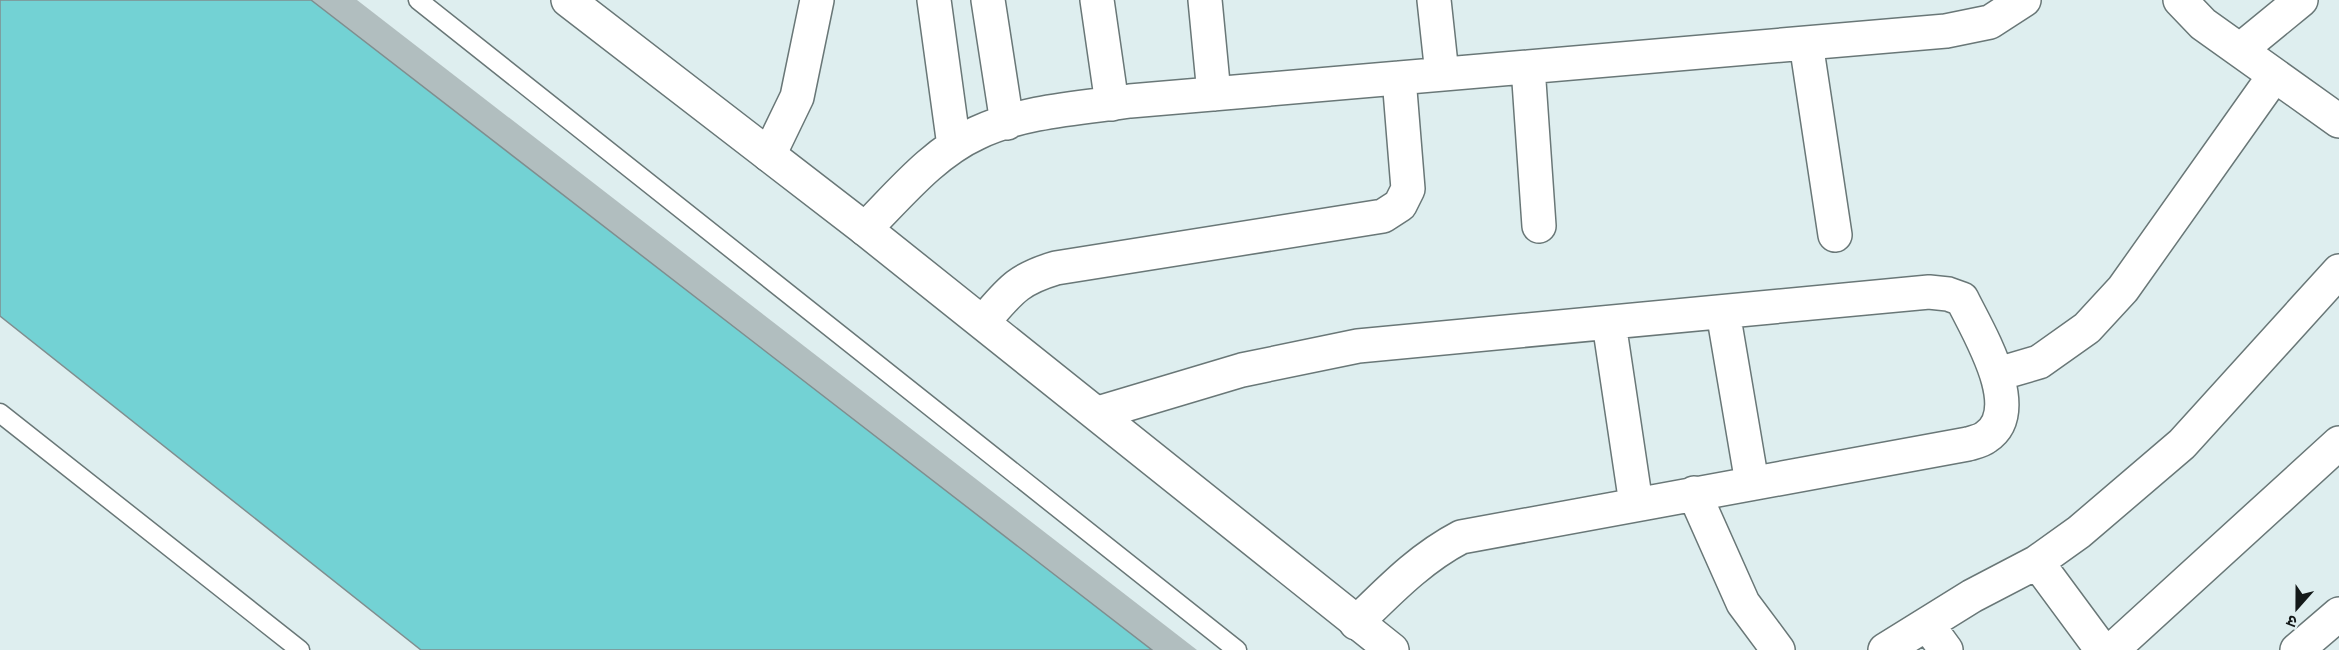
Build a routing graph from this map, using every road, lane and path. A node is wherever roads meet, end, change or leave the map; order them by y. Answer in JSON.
{"nodes":[{"id":1,"x":418,"y":0,"type":"edge"},
{"id":2,"x":568,"y":0,"type":"edge"},
{"id":3,"x":817,"y":0,"type":"edge"},
{"id":4,"x":934,"y":0,"type":"edge"},
{"id":5,"x":988,"y":0,"type":"edge"},
{"id":6,"x":1096,"y":0,"type":"edge"},
{"id":7,"x":1204,"y":0,"type":"edge"},
{"id":8,"x":1434,"y":0,"type":"edge"},
{"id":9,"x":2024,"y":0,"type":"edge"},
{"id":10,"x":2180,"y":0,"type":"edge"},
{"id":11,"x":2301,"y":0,"type":"edge"},
{"id":12,"x":1806,"y":43,"type":"junction"},
{"id":13,"x":2240,"y":50,"type":"junction"},
{"id":14,"x":1528,"y":67,"type":"junction"},
{"id":15,"x":1442,"y":74,"type":"junction"},
{"id":16,"x":2274,"y":76,"type":"junction"},
{"id":17,"x":1399,"y":78,"type":"junction"},
{"id":18,"x":1214,"y":94,"type":"junction"},
{"id":19,"x":1112,"y":104,"type":"junction"},
{"id":20,"x":2339,"y":121,"type":"edge"},
{"id":21,"x":1007,"y":123,"type":"junction"},
{"id":22,"x":954,"y":146,"type":"junction"},
{"id":23,"x":769,"y":156,"type":"junction"},
{"id":24,"x":1539,"y":226,"type":"dead end"},
{"id":25,"x":865,"y":229,"type":"junction"},
{"id":26,"x":1835,"y":235,"type":"dead end"},
{"id":27,"x":2339,"y":270,"type":"edge"},
{"id":28,"x":1723,"y":312,"type":"junction"},
{"id":29,"x":982,"y":322,"type":"junction"},
{"id":30,"x":1609,"y":323,"type":"junction"},
{"id":31,"x":1998,"y":374,"type":"junction"},
{"id":32,"x":0,"y":413,"type":"edge"},
{"id":33,"x":1098,"y":414,"type":"junction"},
{"id":34,"x":2339,"y":443,"type":"edge"},
{"id":35,"x":1752,"y":483,"type":"junction"},
{"id":36,"x":1694,"y":493,"type":"junction"},
{"id":37,"x":1636,"y":504,"type":"junction"},
{"id":38,"x":2037,"y":562,"type":"junction"},
{"id":39,"x":2339,"y":614,"type":"edge"},
{"id":40,"x":1356,"y":623,"type":"junction"},
{"id":41,"x":1927,"y":624,"type":"junction"},
{"id":42,"x":300,"y":650,"type":"edge"},
{"id":43,"x":1237,"y":650,"type":"edge"},
{"id":44,"x":1392,"y":650,"type":"edge"},
{"id":45,"x":1778,"y":650,"type":"edge"},
{"id":46,"x":1885,"y":650,"type":"edge"},
{"id":47,"x":1946,"y":650,"type":"edge"},
{"id":48,"x":2102,"y":650,"type":"edge"},
{"id":49,"x":2112,"y":650,"type":"edge"},
{"id":50,"x":2297,"y":650,"type":"edge"}],
"edges":[{"from":1,"to":43,"type":"lane"},
{"from":2,"to":23,"type":"street"},
{"from":3,"to":23,"type":"street"},
{"from":4,"to":22,"type":"street"},
{"from":5,"to":21,"type":"street"},
{"from":6,"to":19,"type":"street"},
{"from":7,"to":18,"type":"street"},
{"from":8,"to":15,"type":"street"},
{"from":9,"to":12,"type":"street"},
{"from":10,"to":13,"type":"street"},
{"from":11,"to":13,"type":"street"},
{"from":12,"to":14,"type":"street"},
{"from":12,"to":26,"type":"street"},
{"from":13,"to":16,"type":"street"},
{"from":14,"to":15,"type":"street"},
{"from":14,"to":24,"type":"street"},
{"from":15,"to":17,"type":"street"},
{"from":16,"to":20,"type":"street"},
{"from":16,"to":31,"type":"street"},
{"from":17,"to":18,"type":"street"},
{"from":17,"to":29,"type":"street"},
{"from":18,"to":19,"type":"street"},
{"from":19,"to":21,"type":"street"},
{"from":21,"to":22,"type":"street"},
{"from":22,"to":25,"type":"street"},
{"from":23,"to":25,"type":"street"},
{"from":25,"to":29,"type":"street"},
{"from":27,"to":38,"type":"street"},
{"from":28,"to":30,"type":"street"},
{"from":28,"to":31,"type":"street"},
{"from":28,"to":35,"type":"street"},
{"from":29,"to":33,"type":"street"},
{"from":30,"to":33,"type":"street"},
{"from":30,"to":37,"type":"street"},
{"from":31,"to":35,"type":"street"},
{"from":32,"to":42,"type":"lane"},
{"from":33,"to":40,"type":"street"},
{"from":34,"to":49,"type":"street"},
{"from":35,"to":36,"type":"street"},
{"from":36,"to":37,"type":"street"},
{"from":36,"to":45,"type":"street"},
{"from":37,"to":40,"type":"street"},
{"from":38,"to":41,"type":"street"},
{"from":38,"to":48,"type":"street"},
{"from":39,"to":50,"type":"street"},
{"from":40,"to":44,"type":"street"},
{"from":41,"to":46,"type":"street"},
{"from":41,"to":47,"type":"street"}]}
